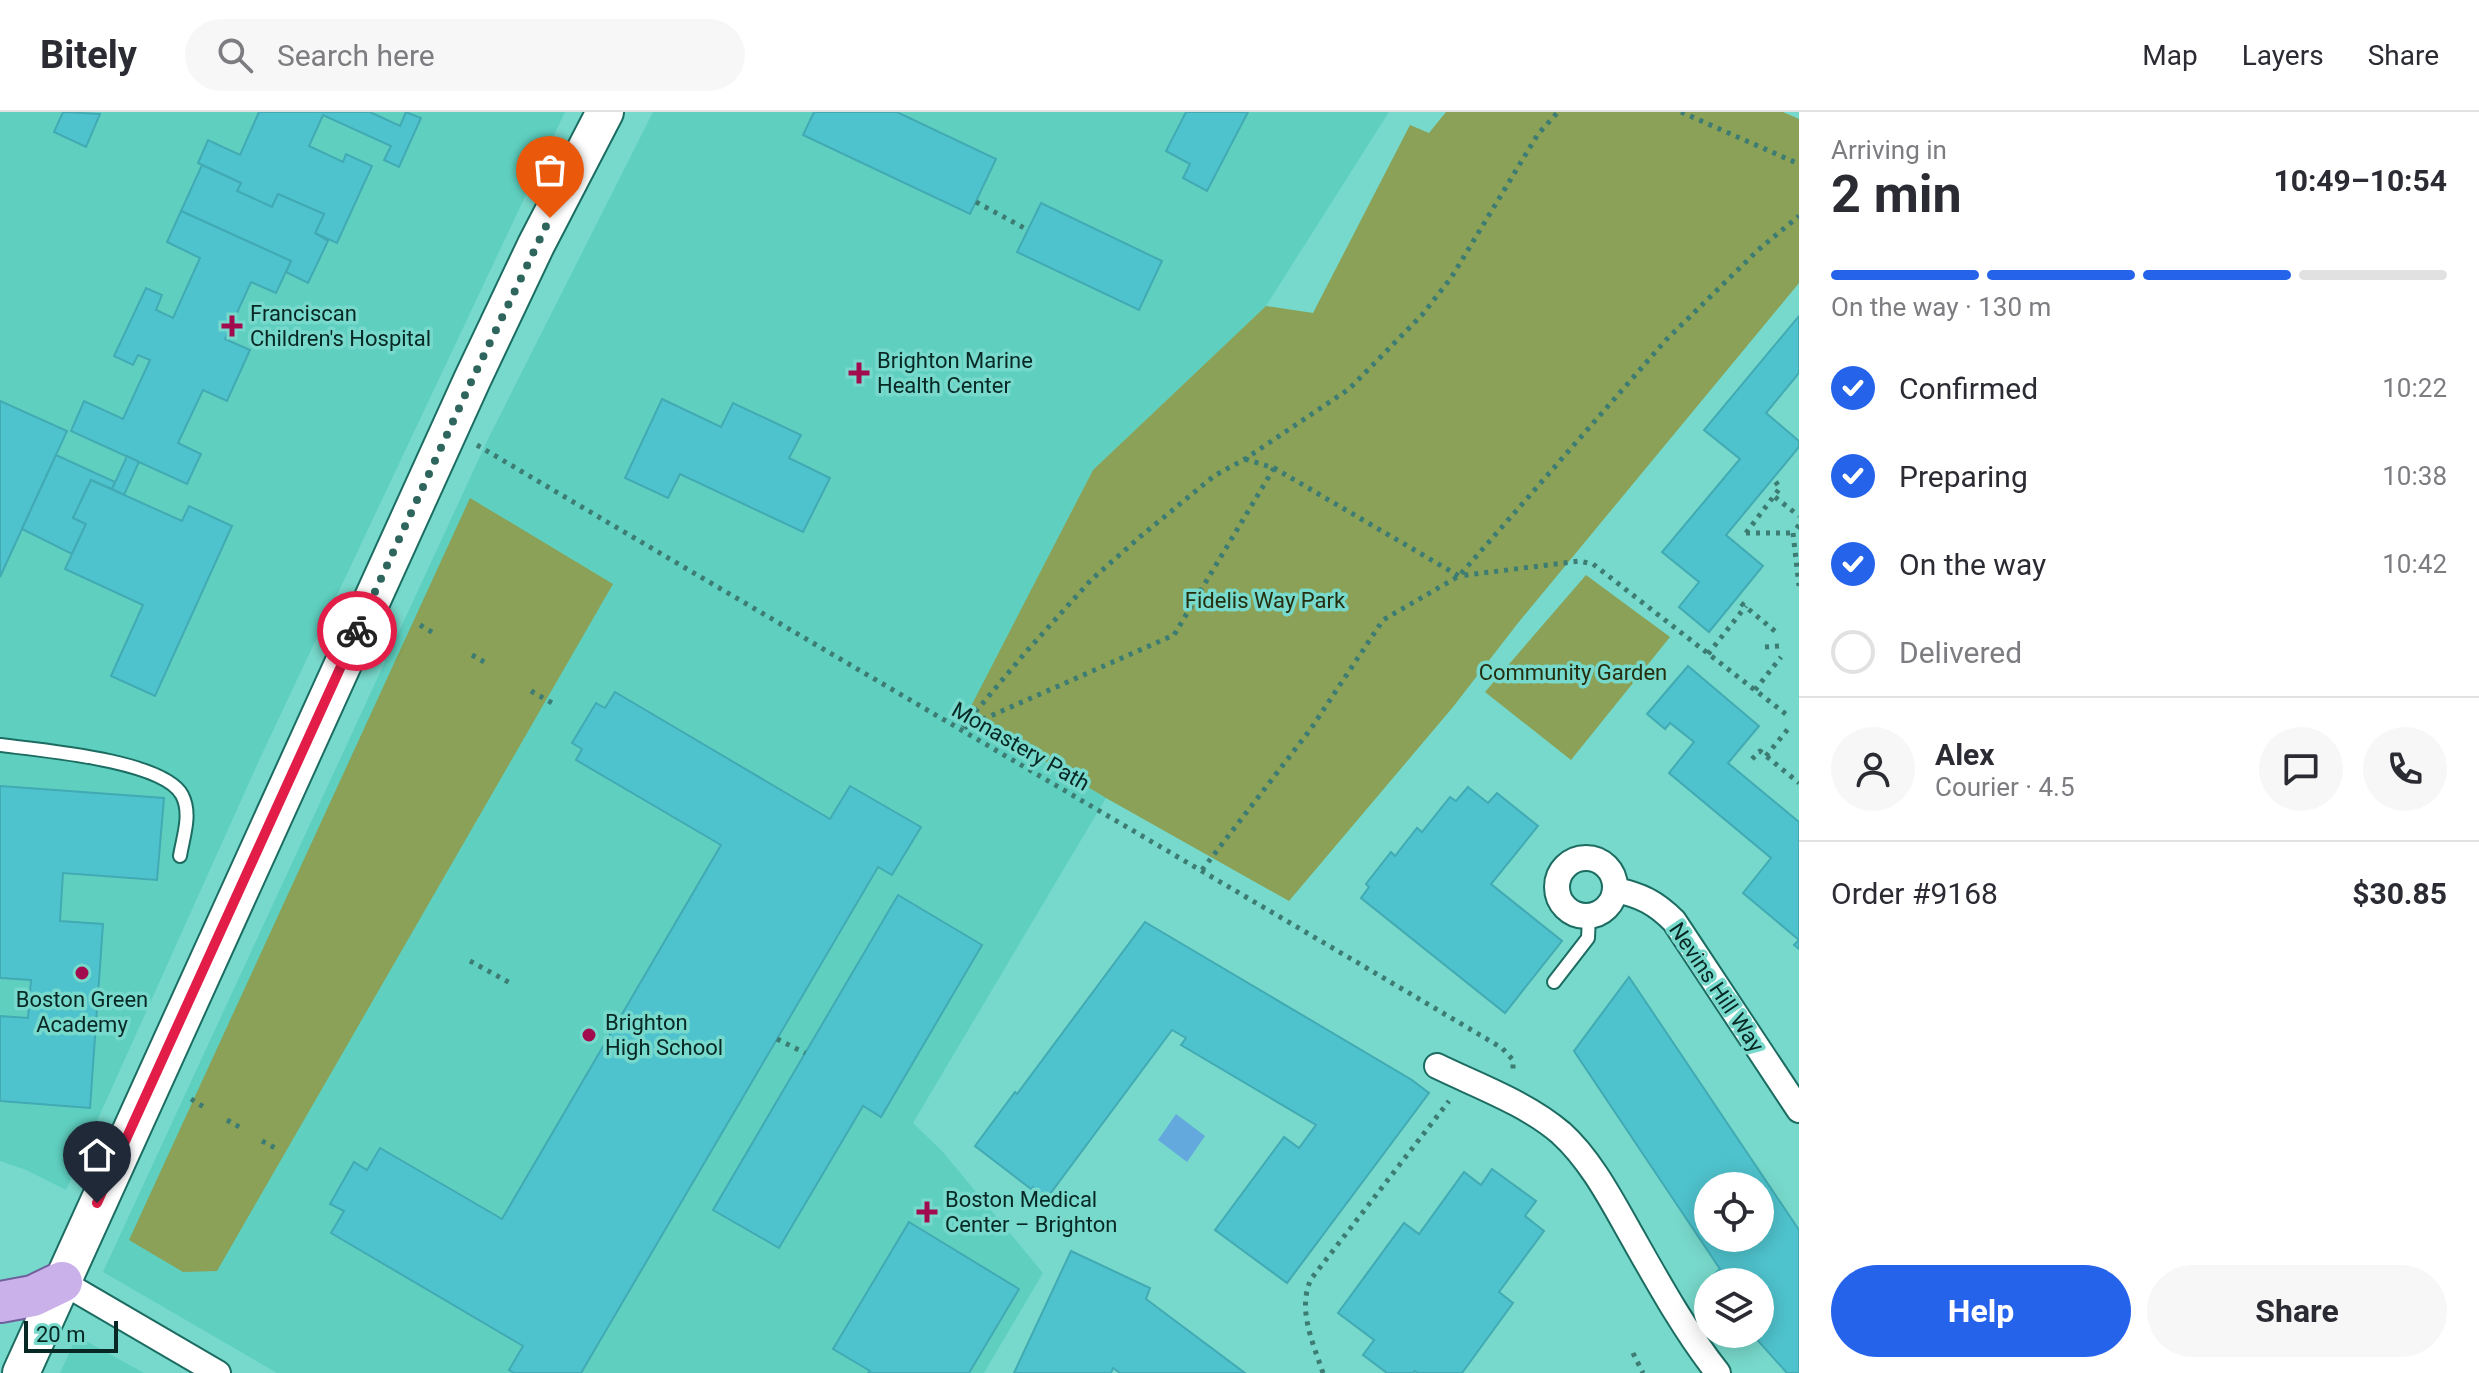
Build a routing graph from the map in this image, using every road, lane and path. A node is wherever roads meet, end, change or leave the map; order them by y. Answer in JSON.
{"nodes":[{"id":1,"x":605,"y":112,"type":"edge"},
{"id":2,"x":1558,"y":112,"type":"edge"},
{"id":3,"x":1681,"y":112,"type":"edge"},
{"id":4,"x":1799,"y":164,"type":"edge"},
{"id":5,"x":976,"y":202,"type":"dead end"},
{"id":6,"x":1799,"y":216,"type":"edge"},
{"id":7,"x":1028,"y":230,"type":"dead end"},
{"id":8,"x":475,"y":444,"type":"dead end"},
{"id":9,"x":1245,"y":459,"type":"junction"},
{"id":10,"x":1274,"y":468,"type":"junction"},
{"id":11,"x":1775,"y":481,"type":"dead end"},
{"id":12,"x":1774,"y":497,"type":"junction"},
{"id":13,"x":1799,"y":516,"type":"edge"},
{"id":14,"x":1799,"y":525,"type":"edge"},
{"id":15,"x":1793,"y":533,"type":"junction"},
{"id":16,"x":1459,"y":576,"type":"junction"},
{"id":17,"x":1799,"y":586,"type":"edge"},
{"id":18,"x":1722,"y":622,"type":"dead end"},
{"id":19,"x":420,"y":625,"type":"dead end"},
{"id":20,"x":1729,"y":627,"type":"junction"},
{"id":21,"x":1776,"y":632,"type":"dead end"},
{"id":22,"x":435,"y":634,"type":"dead end"},
{"id":23,"x":1780,"y":646,"type":"dead end"},
{"id":24,"x":1765,"y":647,"type":"dead end"},
{"id":25,"x":1708,"y":654,"type":"junction"},
{"id":26,"x":472,"y":655,"type":"dead end"},
{"id":27,"x":1781,"y":657,"type":"dead end"},
{"id":28,"x":486,"y":663,"type":"dead end"},
{"id":29,"x":1755,"y":690,"type":"junction"},
{"id":30,"x":531,"y":691,"type":"dead end"},
{"id":31,"x":552,"y":703,"type":"dead end"},
{"id":32,"x":1787,"y":715,"type":"dead end"},
{"id":33,"x":961,"y":729,"type":"junction"},
{"id":34,"x":1788,"y":729,"type":"dead end"},
{"id":35,"x":0,"y":745,"type":"edge"},
{"id":36,"x":1766,"y":756,"type":"junction"},
{"id":37,"x":1752,"y":759,"type":"dead end"},
{"id":38,"x":1799,"y":783,"type":"edge"},
{"id":39,"x":180,"y":856,"type":"dead end"},
{"id":40,"x":1202,"y":870,"type":"junction"},
{"id":41,"x":1615,"y":890,"type":"junction"},
{"id":42,"x":1589,"y":916,"type":"junction"},
{"id":43,"x":470,"y":961,"type":"dead end"},
{"id":44,"x":1554,"y":982,"type":"dead end"},
{"id":45,"x":512,"y":984,"type":"dead end"},
{"id":46,"x":777,"y":1039,"type":"dead end"},
{"id":47,"x":805,"y":1053,"type":"dead end"},
{"id":48,"x":1437,"y":1066,"type":"dead end"},
{"id":49,"x":1466,"y":1080,"type":"junction"},
{"id":50,"x":191,"y":1099,"type":"dead end"},
{"id":51,"x":1505,"y":1099,"type":"junction"},
{"id":52,"x":207,"y":1109,"type":"dead end"},
{"id":53,"x":1799,"y":1110,"type":"edge"},
{"id":54,"x":227,"y":1120,"type":"dead end"},
{"id":55,"x":243,"y":1129,"type":"dead end"},
{"id":56,"x":262,"y":1141,"type":"dead end"},
{"id":57,"x":279,"y":1150,"type":"dead end"},
{"id":58,"x":62,"y":1282,"type":"junction"},
{"id":59,"x":0,"y":1302,"type":"edge"},
{"id":60,"x":1633,"y":1353,"type":"dead end"},
{"id":61,"x":21,"y":1373,"type":"edge"},
{"id":62,"x":218,"y":1373,"type":"edge"},
{"id":63,"x":1323,"y":1373,"type":"edge"},
{"id":64,"x":1643,"y":1373,"type":"edge"},
{"id":65,"x":1718,"y":1373,"type":"edge"}],
"edges":[{"from":1,"to":58,"type":"street"},
{"from":2,"to":9,"type":"path"},
{"from":3,"to":4,"type":"path"},
{"from":5,"to":7,"type":"path"},
{"from":6,"to":16,"type":"path"},
{"from":8,"to":33,"type":"path","name":"Monastery Path"},
{"from":9,"to":10,"type":"path"},
{"from":9,"to":33,"type":"path"},
{"from":10,"to":16,"type":"path"},
{"from":10,"to":33,"type":"path"},
{"from":11,"to":12,"type":"path"},
{"from":12,"to":13,"type":"path"},
{"from":12,"to":15,"type":"path"},
{"from":14,"to":15,"type":"path"},
{"from":15,"to":17,"type":"path"},
{"from":16,"to":25,"type":"path"},
{"from":16,"to":40,"type":"path"},
{"from":18,"to":20,"type":"path"},
{"from":19,"to":22,"type":"path"},
{"from":20,"to":21,"type":"path"},
{"from":20,"to":25,"type":"path"},
{"from":23,"to":24,"type":"path"},
{"from":25,"to":29,"type":"path"},
{"from":26,"to":28,"type":"path"},
{"from":27,"to":29,"type":"path"},
{"from":29,"to":32,"type":"path"},
{"from":30,"to":31,"type":"path"},
{"from":33,"to":40,"type":"path","name":"Monastery Path"},
{"from":34,"to":36,"type":"path"},
{"from":35,"to":39,"type":"lane"},
{"from":36,"to":37,"type":"path"},
{"from":36,"to":38,"type":"path"},
{"from":40,"to":51,"type":"path","name":"Monastery Path"},
{"from":41,"to":42,"type":"street"},
{"from":41,"to":42,"type":"street"},
{"from":41,"to":53,"type":"street","name":"Nevins Hill Way"},
{"from":42,"to":44,"type":"lane"},
{"from":43,"to":45,"type":"path"},
{"from":46,"to":47,"type":"path"},
{"from":48,"to":49,"type":"street"},
{"from":49,"to":51,"type":"street"},
{"from":49,"to":63,"type":"path"},
{"from":50,"to":52,"type":"path"},
{"from":51,"to":65,"type":"street"},
{"from":54,"to":55,"type":"path"},
{"from":56,"to":57,"type":"path"},
{"from":58,"to":59,"type":"main road"},
{"from":58,"to":61,"type":"street"},
{"from":58,"to":62,"type":"street"},
{"from":60,"to":64,"type":"path"}]}
